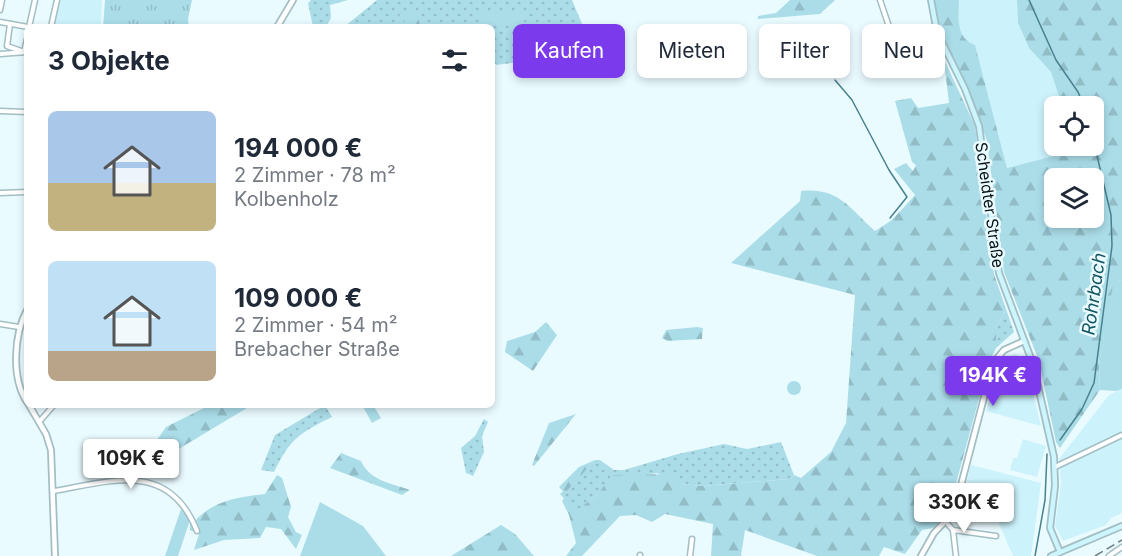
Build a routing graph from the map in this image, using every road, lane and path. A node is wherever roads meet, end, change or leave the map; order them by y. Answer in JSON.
{"nodes":[{"id":1,"x":2,"y":0,"type":"edge"},
{"id":2,"x":35,"y":0,"type":"edge"},
{"id":3,"x":57,"y":0,"type":"edge"},
{"id":4,"x":293,"y":0,"type":"edge"},
{"id":5,"x":880,"y":0,"type":"edge"},
{"id":6,"x":931,"y":0,"type":"edge"},
{"id":7,"x":0,"y":10,"type":"edge"},
{"id":8,"x":0,"y":22,"type":"edge"},
{"id":9,"x":10,"y":24,"type":"junction"},
{"id":10,"x":30,"y":24,"type":"edge"},
{"id":11,"x":52,"y":24,"type":"edge"},
{"id":12,"x":279,"y":24,"type":"edge"},
{"id":13,"x":889,"y":24,"type":"edge"},
{"id":14,"x":24,"y":26,"type":"edge"},
{"id":15,"x":24,"y":51,"type":"edge"},
{"id":16,"x":24,"y":52,"type":"edge"},
{"id":17,"x":0,"y":54,"type":"edge"},
{"id":18,"x":0,"y":111,"type":"edge"},
{"id":19,"x":24,"y":112,"type":"edge"},
{"id":20,"x":24,"y":192,"type":"edge"},
{"id":21,"x":0,"y":193,"type":"edge"},
{"id":22,"x":24,"y":316,"type":"edge"},
{"id":23,"x":0,"y":324,"type":"edge"},
{"id":24,"x":19,"y":327,"type":"junction"},
{"id":25,"x":1024,"y":341,"type":"junction"},
{"id":26,"x":24,"y":397,"type":"edge"},
{"id":27,"x":30,"y":408,"type":"edge"},
{"id":28,"x":51,"y":408,"type":"edge"},
{"id":29,"x":39,"y":422,"type":"junction"},
{"id":30,"x":1122,"y":435,"type":"edge"},
{"id":31,"x":1055,"y":467,"type":"junction"},
{"id":32,"x":54,"y":491,"type":"junction"},
{"id":33,"x":946,"y":522,"type":"junction"},
{"id":34,"x":1122,"y":526,"type":"edge"},
{"id":35,"x":197,"y":531,"type":"dead end"},
{"id":36,"x":952,"y":531,"type":"junction"},
{"id":37,"x":996,"y":536,"type":"dead end"},
{"id":38,"x":692,"y":539,"type":"dead end"},
{"id":39,"x":1122,"y":547,"type":"edge"},
{"id":40,"x":1061,"y":554,"type":"edge"},
{"id":41,"x":55,"y":556,"type":"edge"},
{"id":42,"x":690,"y":556,"type":"edge"},
{"id":43,"x":921,"y":556,"type":"edge"},
{"id":44,"x":956,"y":556,"type":"edge"},
{"id":45,"x":1051,"y":556,"type":"edge"},
{"id":46,"x":1108,"y":556,"type":"edge"}],
"edges":[{"from":1,"to":7,"type":"street"},
{"from":2,"to":10,"type":"street"},
{"from":3,"to":11,"type":"street"},
{"from":4,"to":12,"type":"street"},
{"from":5,"to":13,"type":"street"},
{"from":6,"to":25,"type":"main road","name":"Scheidter Straße"},
{"from":8,"to":9,"type":"street"},
{"from":9,"to":14,"type":"street"},
{"from":9,"to":15,"type":"street"},
{"from":16,"to":17,"type":"street"},
{"from":18,"to":19,"type":"street"},
{"from":20,"to":21,"type":"street"},
{"from":22,"to":24,"type":"street"},
{"from":23,"to":24,"type":"street"},
{"from":24,"to":26,"type":"street"},
{"from":25,"to":31,"type":"main road","name":"Scheidter Straße"},
{"from":25,"to":33,"type":"street"},
{"from":27,"to":29,"type":"street"},
{"from":28,"to":29,"type":"street"},
{"from":29,"to":32,"type":"street"},
{"from":30,"to":31,"type":"street"},
{"from":31,"to":40,"type":"main road","name":"Scheidter Straße"},
{"from":32,"to":35,"type":"street"},
{"from":32,"to":41,"type":"street"},
{"from":33,"to":36,"type":"street"},
{"from":33,"to":43,"type":"street"},
{"from":34,"to":40,"type":"main road"},
{"from":36,"to":37,"type":"street"},
{"from":36,"to":44,"type":"street"},
{"from":38,"to":42,"type":"street"},
{"from":39,"to":46,"type":"street"},
{"from":40,"to":45,"type":"main road"}]}
